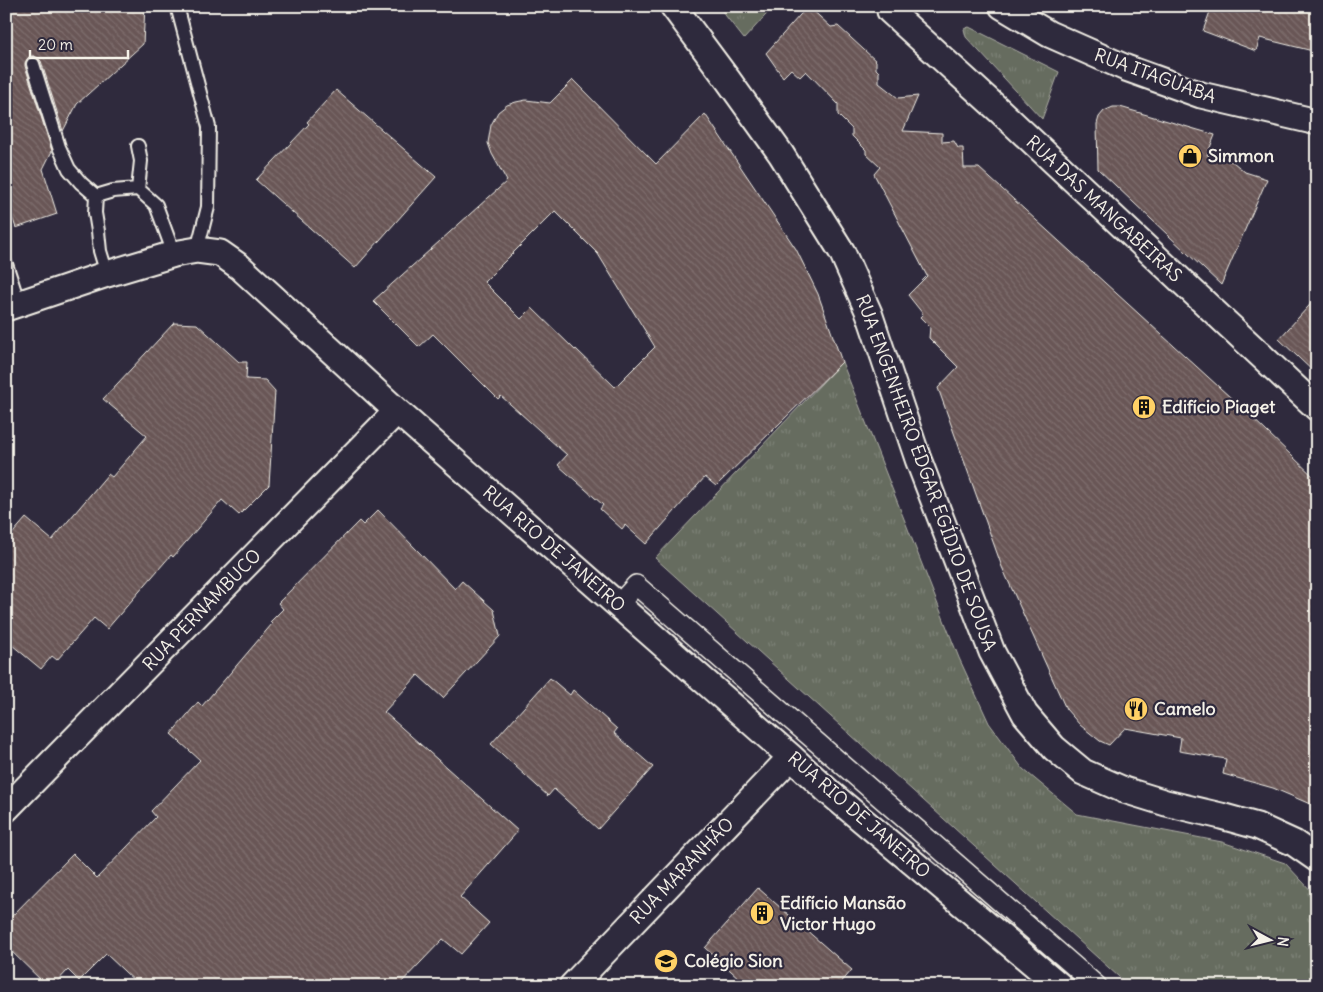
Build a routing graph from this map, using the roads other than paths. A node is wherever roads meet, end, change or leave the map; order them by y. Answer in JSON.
{"nodes":[{"id":1,"x":176,"y":6,"type":"edge"},
{"id":2,"x":674,"y":6,"type":"edge"},
{"id":3,"x":1002,"y":6,"type":"edge"},
{"id":4,"x":888,"y":8,"type":"edge"},
{"id":5,"x":33,"y":64,"type":"dead end"},
{"id":6,"x":1317,"y":122,"type":"edge"},
{"id":7,"x":138,"y":146,"type":"dead end"},
{"id":8,"x":138,"y":189,"type":"junction"},
{"id":9,"x":96,"y":196,"type":"junction"},
{"id":10,"x":186,"y":252,"type":"junction"},
{"id":11,"x":6,"y":264,"type":"edge"},
{"id":12,"x":107,"y":274,"type":"junction"},
{"id":13,"x":13,"y":306,"type":"edge"},
{"id":14,"x":1317,"y":408,"type":"edge"},
{"id":15,"x":397,"y":411,"type":"junction"},
{"id":16,"x":618,"y":605,"type":"junction"},
{"id":17,"x":791,"y":757,"type":"junction"},
{"id":18,"x":6,"y":809,"type":"edge"},
{"id":19,"x":1317,"y":859,"type":"edge"},
{"id":20,"x":572,"y":986,"type":"edge"},
{"id":21,"x":1060,"y":986,"type":"edge"},
{"id":22,"x":1096,"y":986,"type":"edge"}],
"edges":[{"from":1,"to":10,"type":"lane"},
{"from":2,"to":19,"type":"street","name":"RUA ENGENHEIRO EDGAR EGÍDIO DE SOUSA"},
{"from":3,"to":6,"type":"street","name":"RUA ITAGUABA"},
{"from":4,"to":14,"type":"street","name":"RUA DAS MANGABEIRAS"},
{"from":5,"to":9,"type":"lane"},
{"from":7,"to":8,"type":"lane"},
{"from":8,"to":9,"type":"lane"},
{"from":8,"to":10,"type":"lane"},
{"from":9,"to":12,"type":"lane"},
{"from":10,"to":12,"type":"street","name":"RUA RIO DE JANEIRO"},
{"from":10,"to":15,"type":"street","name":"RUA RIO DE JANEIRO"},
{"from":11,"to":13,"type":"lane"},
{"from":12,"to":13,"type":"street","name":"RUA RIO DE JANEIRO"},
{"from":15,"to":16,"type":"street","name":"RUA RIO DE JANEIRO"},
{"from":15,"to":18,"type":"street","name":"RUA PERNAMBUCO"},
{"from":16,"to":17,"type":"street","name":"RUA RIO DE JANEIRO"},
{"from":16,"to":22,"type":"street"},
{"from":17,"to":20,"type":"street","name":"RUA MARANHÃO"},
{"from":17,"to":21,"type":"street","name":"RUA RIO DE JANEIRO"}]}
